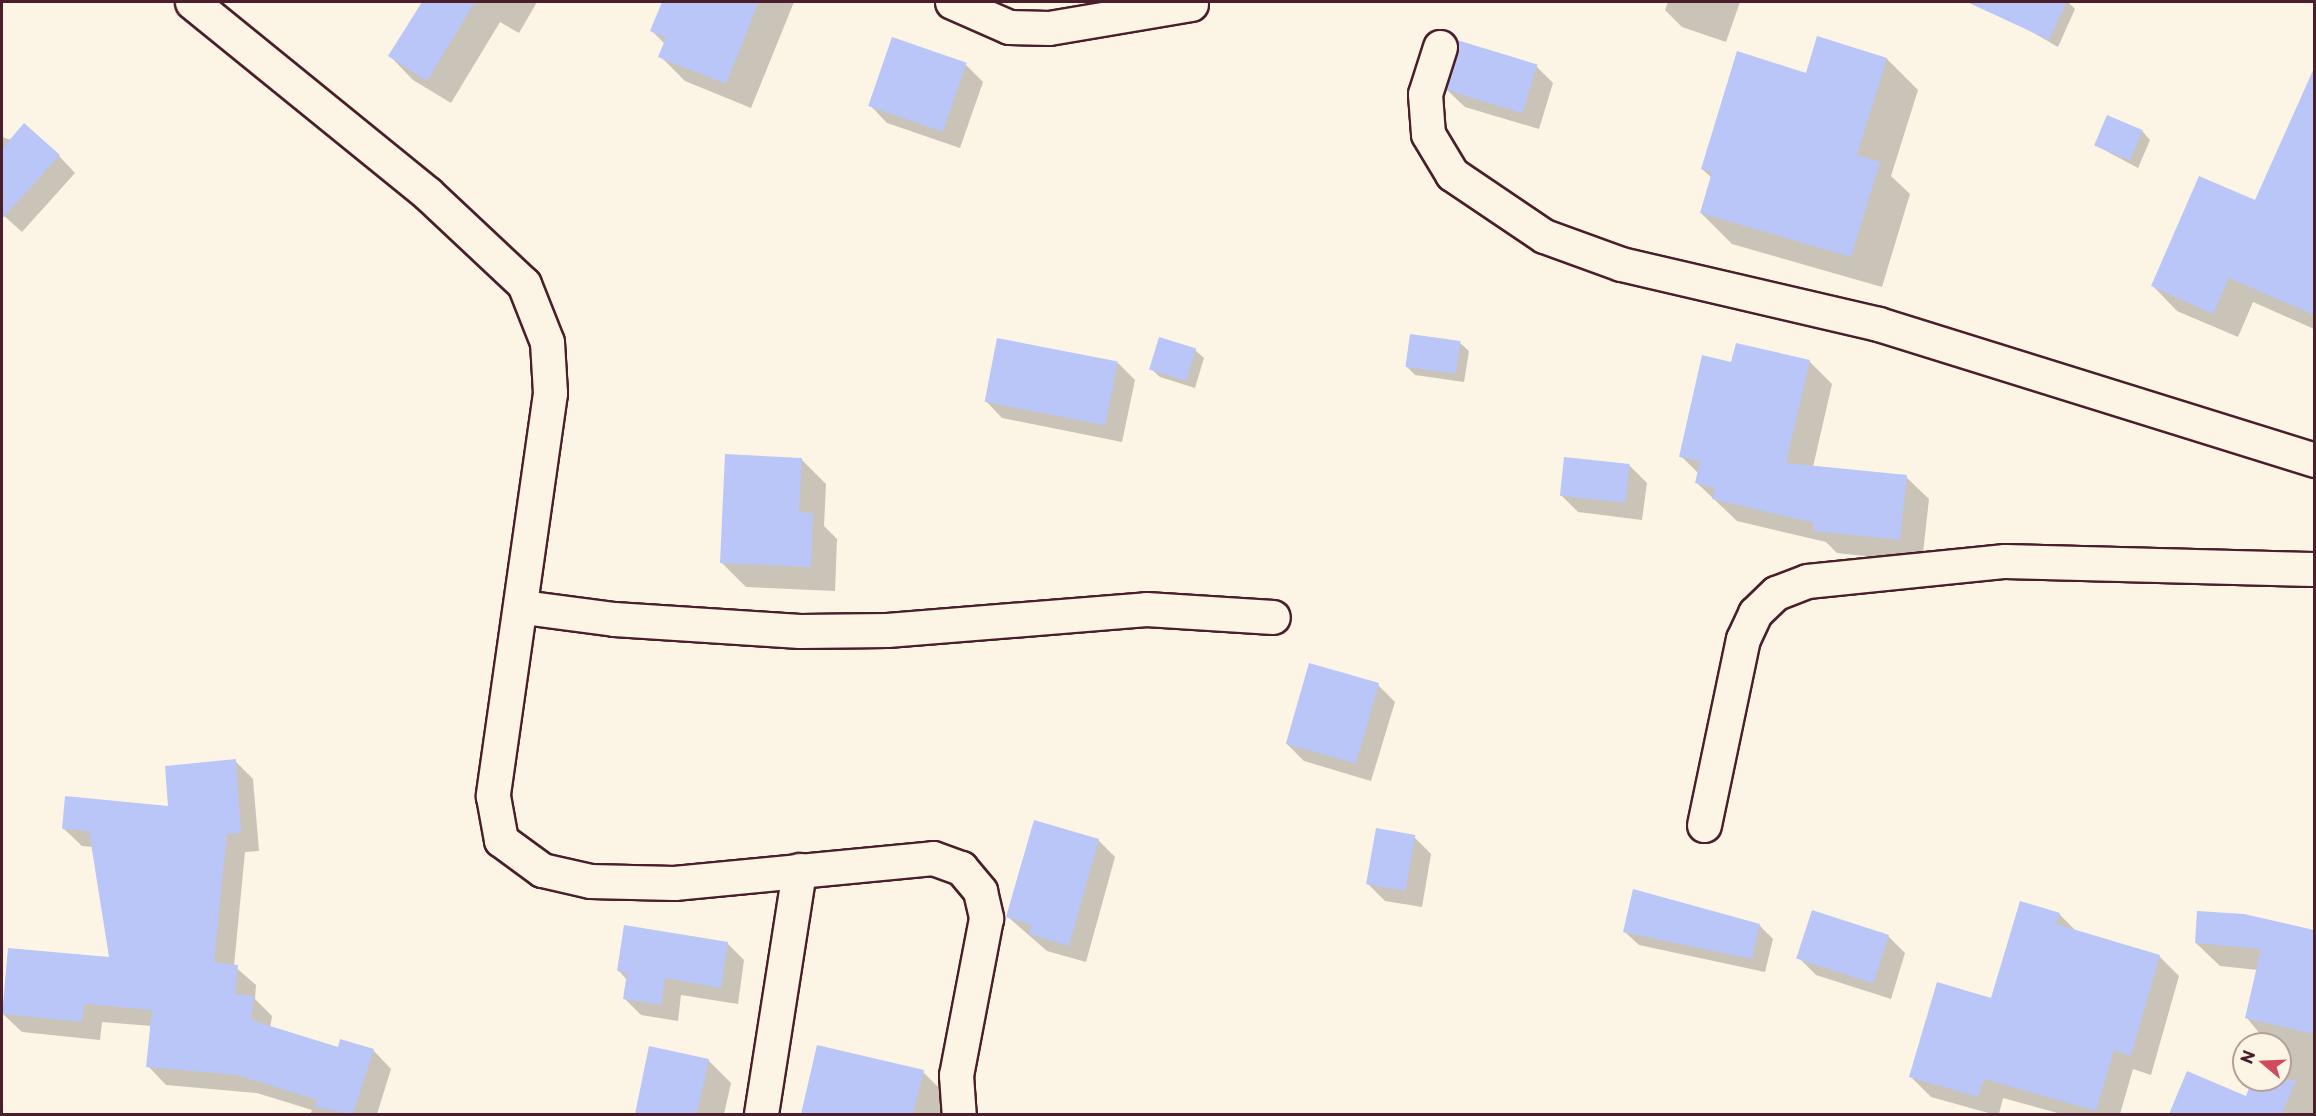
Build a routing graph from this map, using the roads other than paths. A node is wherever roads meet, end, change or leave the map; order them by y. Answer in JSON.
{"nodes":[{"id":1,"x":192,"y":2,"type":"edge"},
{"id":2,"x":952,"y":2,"type":"edge"},
{"id":3,"x":1191,"y":4,"type":"dead end"},
{"id":4,"x":1440,"y":47,"type":"dead end"},
{"id":5,"x":2314,"y":460,"type":"edge"},
{"id":6,"x":2314,"y":569,"type":"edge"},
{"id":7,"x":523,"y":607,"type":"junction"},
{"id":8,"x":1273,"y":617,"type":"dead end"},
{"id":9,"x":1704,"y":825,"type":"dead end"},
{"id":10,"x":799,"y":870,"type":"junction"},
{"id":11,"x":761,"y":1114,"type":"edge"},
{"id":12,"x":959,"y":1114,"type":"edge"}],
"edges":[{"from":1,"to":7,"type":"street"},
{"from":2,"to":3,"type":"street"},
{"from":4,"to":5,"type":"street"},
{"from":6,"to":9,"type":"street"},
{"from":7,"to":8,"type":"street"},
{"from":7,"to":10,"type":"street"},
{"from":10,"to":11,"type":"street"},
{"from":10,"to":12,"type":"street"}]}
